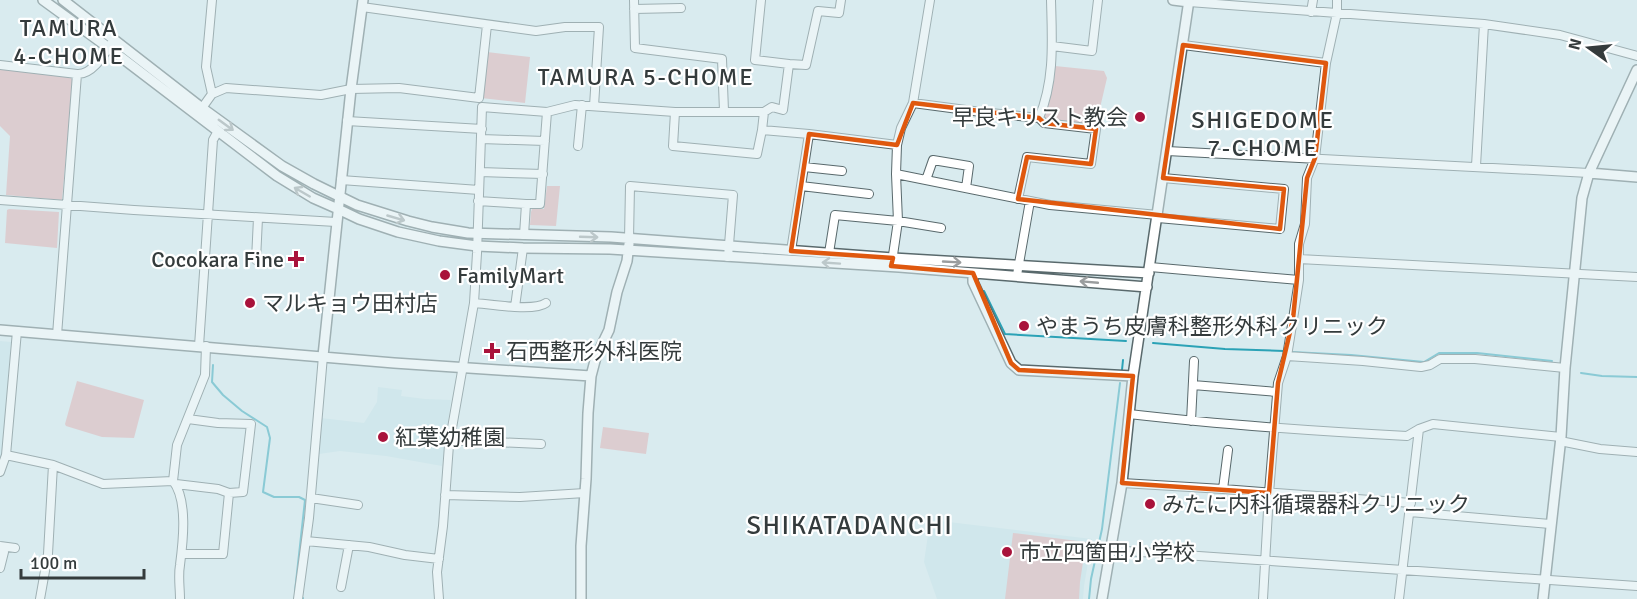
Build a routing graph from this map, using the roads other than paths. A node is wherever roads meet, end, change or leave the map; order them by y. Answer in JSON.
{"nodes":[{"id":1,"x":43,"y":0,"type":"edge"},
{"id":2,"x":63,"y":0,"type":"edge"},
{"id":3,"x":212,"y":0,"type":"edge"},
{"id":4,"x":634,"y":0,"type":"edge"},
{"id":5,"x":761,"y":0,"type":"edge"},
{"id":6,"x":841,"y":0,"type":"edge"},
{"id":7,"x":930,"y":0,"type":"edge"},
{"id":8,"x":1051,"y":0,"type":"edge"},
{"id":9,"x":1098,"y":0,"type":"edge"},
{"id":10,"x":1173,"y":0,"type":"edge"},
{"id":11,"x":1313,"y":0,"type":"edge"},
{"id":12,"x":1337,"y":0,"type":"edge"},
{"id":13,"x":1189,"y":1,"type":"edge"},
{"id":14,"x":1211,"y":2,"type":"edge"},
{"id":15,"x":362,"y":4,"type":"edge"},
{"id":16,"x":681,"y":8,"type":"dead end"},
{"id":17,"x":634,"y":9,"type":"junction"},
{"id":18,"x":1311,"y":12,"type":"junction"},
{"id":19,"x":1337,"y":14,"type":"junction"},
{"id":20,"x":1484,"y":24,"type":"junction"},
{"id":21,"x":487,"y":25,"type":"junction"},
{"id":22,"x":111,"y":44,"type":"junction"},
{"id":23,"x":1183,"y":45,"type":"junction"},
{"id":24,"x":1052,"y":46,"type":"junction"},
{"id":25,"x":1637,"y":56,"type":"edge"},
{"id":26,"x":1326,"y":63,"type":"junction"},
{"id":27,"x":789,"y":64,"type":"junction"},
{"id":28,"x":0,"y":65,"type":"edge"},
{"id":29,"x":1637,"y":70,"type":"edge"},
{"id":30,"x":77,"y":74,"type":"junction"},
{"id":31,"x":351,"y":89,"type":"junction"},
{"id":32,"x":212,"y":94,"type":"junction"},
{"id":33,"x":913,"y":103,"type":"junction"},
{"id":34,"x":582,"y":105,"type":"junction"},
{"id":35,"x":594,"y":106,"type":"junction"},
{"id":36,"x":202,"y":108,"type":"junction"},
{"id":37,"x":724,"y":111,"type":"junction"},
{"id":38,"x":547,"y":112,"type":"junction"},
{"id":39,"x":675,"y":112,"type":"junction"},
{"id":40,"x":764,"y":112,"type":"junction"},
{"id":41,"x":1039,"y":118,"type":"junction"},
{"id":42,"x":347,"y":121,"type":"junction"},
{"id":43,"x":482,"y":129,"type":"junction"},
{"id":44,"x":762,"y":130,"type":"junction"},
{"id":45,"x":218,"y":131,"type":"junction"},
{"id":46,"x":809,"y":134,"type":"junction"},
{"id":47,"x":481,"y":139,"type":"junction"},
{"id":48,"x":545,"y":141,"type":"junction"},
{"id":49,"x":897,"y":145,"type":"junction"},
{"id":50,"x":578,"y":146,"type":"dead end"},
{"id":51,"x":1167,"y":151,"type":"junction"},
{"id":52,"x":1315,"y":158,"type":"junction"},
{"id":53,"x":1476,"y":166,"type":"junction"},
{"id":54,"x":804,"y":167,"type":"junction"},
{"id":55,"x":842,"y":171,"type":"dead end"},
{"id":56,"x":480,"y":172,"type":"junction"},
{"id":57,"x":1588,"y":173,"type":"junction"},
{"id":58,"x":543,"y":174,"type":"junction"},
{"id":59,"x":896,"y":174,"type":"junction"},
{"id":60,"x":1637,"y":177,"type":"edge"},
{"id":61,"x":1163,"y":178,"type":"junction"},
{"id":62,"x":341,"y":180,"type":"junction"},
{"id":63,"x":926,"y":180,"type":"junction"},
{"id":64,"x":801,"y":186,"type":"junction"},
{"id":65,"x":966,"y":188,"type":"junction"},
{"id":66,"x":479,"y":190,"type":"junction"},
{"id":67,"x":870,"y":194,"type":"dead end"},
{"id":68,"x":339,"y":197,"type":"junction"},
{"id":69,"x":1018,"y":199,"type":"junction"},
{"id":70,"x":0,"y":200,"type":"edge"},
{"id":71,"x":478,"y":201,"type":"junction"},
{"id":72,"x":1030,"y":201,"type":"junction"},
{"id":73,"x":526,"y":204,"type":"junction"},
{"id":74,"x":67,"y":205,"type":"junction"},
{"id":75,"x":338,"y":209,"type":"junction"},
{"id":76,"x":208,"y":215,"type":"junction"},
{"id":77,"x":1158,"y":216,"type":"junction"},
{"id":78,"x":258,"y":218,"type":"junction"},
{"id":79,"x":898,"y":221,"type":"junction"},
{"id":80,"x":336,"y":222,"type":"junction"},
{"id":81,"x":941,"y":228,"type":"dead end"},
{"id":82,"x":478,"y":233,"type":"junction"},
{"id":83,"x":524,"y":235,"type":"junction"},
{"id":84,"x":629,"y":239,"type":"junction"},
{"id":85,"x":477,"y":246,"type":"junction"},
{"id":86,"x":729,"y":246,"type":"junction"},
{"id":87,"x":523,"y":248,"type":"junction"},
{"id":88,"x":628,"y":250,"type":"junction"},
{"id":89,"x":791,"y":251,"type":"junction"},
{"id":90,"x":829,"y":253,"type":"junction"},
{"id":91,"x":728,"y":257,"type":"junction"},
{"id":92,"x":1299,"y":259,"type":"junction"},
{"id":93,"x":256,"y":260,"type":"dead end"},
{"id":94,"x":892,"y":262,"type":"junction"},
{"id":95,"x":1018,"y":270,"type":"junction"},
{"id":96,"x":1150,"y":270,"type":"junction"},
{"id":97,"x":973,"y":273,"type":"junction"},
{"id":98,"x":1575,"y":273,"type":"junction"},
{"id":99,"x":1637,"y":277,"type":"edge"},
{"id":100,"x":1299,"y":280,"type":"junction"},
{"id":101,"x":1147,"y":287,"type":"junction"},
{"id":102,"x":474,"y":303,"type":"junction"},
{"id":103,"x":546,"y":303,"type":"dead end"},
{"id":104,"x":515,"y":307,"type":"junction"},
{"id":105,"x":0,"y":330,"type":"edge"},
{"id":106,"x":17,"y":331,"type":"junction"},
{"id":107,"x":57,"y":335,"type":"junction"},
{"id":108,"x":202,"y":346,"type":"junction"},
{"id":109,"x":323,"y":356,"type":"junction"},
{"id":110,"x":1287,"y":356,"type":"junction"},
{"id":111,"x":1194,"y":361,"type":"dead end"},
{"id":112,"x":462,"y":367,"type":"junction"},
{"id":113,"x":1565,"y":368,"type":"junction"},
{"id":114,"x":591,"y":376,"type":"junction"},
{"id":115,"x":1133,"y":376,"type":"junction"},
{"id":116,"x":1193,"y":385,"type":"junction"},
{"id":117,"x":1277,"y":392,"type":"junction"},
{"id":118,"x":1129,"y":414,"type":"junction"},
{"id":119,"x":188,"y":419,"type":"junction"},
{"id":120,"x":1191,"y":421,"type":"junction"},
{"id":121,"x":1274,"y":428,"type":"junction"},
{"id":122,"x":1419,"y":429,"type":"junction"},
{"id":123,"x":1561,"y":439,"type":"junction"},
{"id":124,"x":450,"y":440,"type":"junction"},
{"id":125,"x":541,"y":444,"type":"dead end"},
{"id":126,"x":1228,"y":450,"type":"dead end"},
{"id":127,"x":1637,"y":452,"type":"edge"},
{"id":128,"x":6,"y":455,"type":"junction"},
{"id":129,"x":52,"y":465,"type":"junction"},
{"id":130,"x":0,"y":472,"type":"edge"},
{"id":131,"x":174,"y":483,"type":"junction"},
{"id":132,"x":1122,"y":483,"type":"junction"},
{"id":133,"x":1223,"y":489,"type":"junction"},
{"id":134,"x":229,"y":493,"type":"junction"},
{"id":135,"x":585,"y":493,"type":"junction"},
{"id":136,"x":1269,"y":493,"type":"junction"},
{"id":137,"x":445,"y":495,"type":"junction"},
{"id":138,"x":311,"y":498,"type":"junction"},
{"id":139,"x":358,"y":505,"type":"dead end"},
{"id":140,"x":1410,"y":507,"type":"junction"},
{"id":141,"x":1550,"y":524,"type":"junction"},
{"id":142,"x":306,"y":541,"type":"junction"},
{"id":143,"x":0,"y":546,"type":"edge"},
{"id":144,"x":349,"y":546,"type":"junction"},
{"id":145,"x":15,"y":548,"type":"dead end"},
{"id":146,"x":1111,"y":550,"type":"junction"},
{"id":147,"x":183,"y":554,"type":"junction"},
{"id":148,"x":439,"y":559,"type":"junction"},
{"id":149,"x":1265,"y":560,"type":"junction"},
{"id":150,"x":0,"y":568,"type":"edge"},
{"id":151,"x":1402,"y":571,"type":"junction"},
{"id":152,"x":1545,"y":580,"type":"junction"},
{"id":153,"x":1637,"y":586,"type":"edge"},
{"id":154,"x":341,"y":587,"type":"dead end"},
{"id":155,"x":40,"y":599,"type":"edge"},
{"id":156,"x":180,"y":599,"type":"edge"},
{"id":157,"x":298,"y":599,"type":"edge"},
{"id":158,"x":439,"y":599,"type":"edge"},
{"id":159,"x":581,"y":599,"type":"edge"},
{"id":160,"x":1102,"y":599,"type":"edge"},
{"id":161,"x":1263,"y":599,"type":"edge"},
{"id":162,"x":1399,"y":599,"type":"edge"},
{"id":163,"x":1543,"y":599,"type":"edge"}],
"edges":[{"from":1,"to":22,"type":"street"},
{"from":2,"to":22,"type":"street"},
{"from":3,"to":32,"type":"street"},
{"from":4,"to":17,"type":"street"},
{"from":5,"to":27,"type":"street"},
{"from":6,"to":27,"type":"street"},
{"from":7,"to":33,"type":"street"},
{"from":8,"to":24,"type":"street"},
{"from":9,"to":24,"type":"street"},
{"from":10,"to":13,"type":"street"},
{"from":11,"to":18,"type":"street"},
{"from":12,"to":19,"type":"street"},
{"from":13,"to":14,"type":"street"},
{"from":13,"to":23,"type":"street"},
{"from":14,"to":18,"type":"street"},
{"from":15,"to":21,"type":"street"},
{"from":15,"to":31,"type":"street"},
{"from":16,"to":17,"type":"street"},
{"from":17,"to":37,"type":"street"},
{"from":18,"to":19,"type":"street"},
{"from":19,"to":20,"type":"street"},
{"from":19,"to":26,"type":"street"},
{"from":20,"to":25,"type":"street"},
{"from":20,"to":53,"type":"street"},
{"from":21,"to":31,"type":"street"},
{"from":21,"to":35,"type":"street"},
{"from":22,"to":30,"type":"street"},
{"from":22,"to":36,"type":"street"},
{"from":22,"to":45,"type":"street"},
{"from":23,"to":26,"type":"street"},
{"from":23,"to":51,"type":"street"},
{"from":24,"to":41,"type":"street"},
{"from":26,"to":52,"type":"street"},
{"from":27,"to":40,"type":"street"},
{"from":28,"to":30,"type":"street"},
{"from":29,"to":57,"type":"street"},
{"from":30,"to":74,"type":"street"},
{"from":31,"to":32,"type":"street"},
{"from":31,"to":42,"type":"street"},
{"from":32,"to":36,"type":"street"},
{"from":33,"to":41,"type":"street"},
{"from":33,"to":49,"type":"street"},
{"from":34,"to":35,"type":"street"},
{"from":34,"to":38,"type":"street"},
{"from":34,"to":50,"type":"street"},
{"from":35,"to":39,"type":"street"},
{"from":36,"to":68,"type":"street","one_way":true},
{"from":37,"to":39,"type":"street"},
{"from":37,"to":40,"type":"street"},
{"from":38,"to":43,"type":"street"},
{"from":38,"to":48,"type":"street"},
{"from":39,"to":44,"type":"street"},
{"from":40,"to":44,"type":"street"},
{"from":41,"to":69,"type":"street"},
{"from":42,"to":43,"type":"street"},
{"from":42,"to":62,"type":"street"},
{"from":43,"to":47,"type":"street"},
{"from":44,"to":46,"type":"street"},
{"from":75,"to":45,"type":"street","one_way":true},
{"from":45,"to":76,"type":"street"},
{"from":46,"to":49,"type":"street"},
{"from":46,"to":54,"type":"street"},
{"from":47,"to":48,"type":"street"},
{"from":47,"to":56,"type":"street"},
{"from":48,"to":58,"type":"street"},
{"from":49,"to":59,"type":"street"},
{"from":51,"to":52,"type":"street"},
{"from":51,"to":61,"type":"street"},
{"from":52,"to":53,"type":"street"},
{"from":52,"to":92,"type":"street"},
{"from":53,"to":57,"type":"street"},
{"from":54,"to":55,"type":"street"},
{"from":54,"to":64,"type":"street"},
{"from":56,"to":58,"type":"street"},
{"from":56,"to":66,"type":"street"},
{"from":57,"to":60,"type":"street"},
{"from":57,"to":98,"type":"street"},
{"from":58,"to":73,"type":"street"},
{"from":59,"to":63,"type":"street"},
{"from":59,"to":79,"type":"street"},
{"from":61,"to":77,"type":"street"},
{"from":61,"to":77,"type":"street"},
{"from":62,"to":66,"type":"street"},
{"from":62,"to":68,"type":"street"},
{"from":63,"to":65,"type":"street"},
{"from":63,"to":65,"type":"street"},
{"from":64,"to":67,"type":"street"},
{"from":64,"to":89,"type":"street"},
{"from":65,"to":69,"type":"street"},
{"from":66,"to":71,"type":"street"},
{"from":68,"to":75,"type":"street"},
{"from":68,"to":82,"type":"street","one_way":true},
{"from":69,"to":72,"type":"street"},
{"from":70,"to":74,"type":"street"},
{"from":71,"to":73,"type":"street"},
{"from":71,"to":82,"type":"street"},
{"from":72,"to":77,"type":"street"},
{"from":72,"to":95,"type":"street"},
{"from":73,"to":83,"type":"street"},
{"from":74,"to":76,"type":"street"},
{"from":74,"to":107,"type":"street"},
{"from":75,"to":80,"type":"street"},
{"from":75,"to":85,"type":"street"},
{"from":76,"to":78,"type":"street"},
{"from":76,"to":108,"type":"street"},
{"from":77,"to":96,"type":"street"},
{"from":78,"to":80,"type":"street"},
{"from":78,"to":93,"type":"street"},
{"from":79,"to":81,"type":"street"},
{"from":79,"to":90,"type":"street"},
{"from":79,"to":94,"type":"street"},
{"from":80,"to":109,"type":"street"},
{"from":82,"to":83,"type":"street"},
{"from":82,"to":85,"type":"street"},
{"from":83,"to":84,"type":"street","one_way":true},
{"from":84,"to":86,"type":"street"},
{"from":84,"to":86,"type":"street"},
{"from":84,"to":88,"type":"street"},
{"from":85,"to":87,"type":"street"},
{"from":85,"to":102,"type":"street"},
{"from":86,"to":89,"type":"street"},
{"from":86,"to":91,"type":"street"},
{"from":87,"to":88,"type":"street"},
{"from":87,"to":104,"type":"street"},
{"from":88,"to":91,"type":"street"},
{"from":88,"to":114,"type":"street"},
{"from":89,"to":90,"type":"street"},
{"from":90,"to":94,"type":"street"},
{"from":94,"to":91,"type":"street","one_way":true},
{"from":92,"to":98,"type":"street"},
{"from":92,"to":100,"type":"street"},
{"from":94,"to":95,"type":"street","one_way":true},
{"from":94,"to":97,"type":"street"},
{"from":95,"to":96,"type":"street"},
{"from":95,"to":97,"type":"street"},
{"from":101,"to":95,"type":"street","one_way":true},
{"from":96,"to":100,"type":"street"},
{"from":96,"to":101,"type":"street"},
{"from":97,"to":115,"type":"street"},
{"from":98,"to":99,"type":"street"},
{"from":98,"to":113,"type":"street"},
{"from":100,"to":110,"type":"street"},
{"from":101,"to":115,"type":"street"},
{"from":102,"to":104,"type":"street"},
{"from":102,"to":112,"type":"street"},
{"from":103,"to":104,"type":"street"},
{"from":105,"to":106,"type":"street"},
{"from":106,"to":107,"type":"street"},
{"from":106,"to":128,"type":"street"},
{"from":107,"to":108,"type":"street"},
{"from":108,"to":109,"type":"street"},
{"from":108,"to":119,"type":"street"},
{"from":109,"to":112,"type":"street"},
{"from":109,"to":138,"type":"street"},
{"from":110,"to":113,"type":"street"},
{"from":110,"to":117,"type":"street"},
{"from":111,"to":116,"type":"street"},
{"from":112,"to":114,"type":"street"},
{"from":112,"to":124,"type":"street"},
{"from":113,"to":123,"type":"street"},
{"from":114,"to":135,"type":"street"},
{"from":115,"to":118,"type":"street"},
{"from":116,"to":117,"type":"street"},
{"from":116,"to":120,"type":"street"},
{"from":117,"to":121,"type":"street"},
{"from":118,"to":120,"type":"street"},
{"from":118,"to":132,"type":"street"},
{"from":119,"to":131,"type":"street"},
{"from":119,"to":134,"type":"street"},
{"from":120,"to":121,"type":"street"},
{"from":121,"to":122,"type":"street"},
{"from":121,"to":136,"type":"street"},
{"from":122,"to":123,"type":"street"},
{"from":122,"to":140,"type":"street"},
{"from":123,"to":127,"type":"street"},
{"from":123,"to":141,"type":"street"},
{"from":124,"to":125,"type":"street"},
{"from":124,"to":137,"type":"street"},
{"from":126,"to":133,"type":"street"},
{"from":128,"to":129,"type":"street"},
{"from":128,"to":130,"type":"street"},
{"from":129,"to":131,"type":"street"},
{"from":129,"to":155,"type":"street"},
{"from":131,"to":134,"type":"street"},
{"from":131,"to":147,"type":"street"},
{"from":132,"to":133,"type":"street"},
{"from":132,"to":146,"type":"street"},
{"from":133,"to":136,"type":"street"},
{"from":134,"to":147,"type":"street"},
{"from":135,"to":137,"type":"street"},
{"from":135,"to":159,"type":"street"},
{"from":136,"to":140,"type":"street"},
{"from":136,"to":149,"type":"street"},
{"from":137,"to":148,"type":"street"},
{"from":138,"to":139,"type":"street"},
{"from":138,"to":142,"type":"street"},
{"from":140,"to":141,"type":"street"},
{"from":140,"to":151,"type":"street"},
{"from":141,"to":152,"type":"street"},
{"from":142,"to":144,"type":"street"},
{"from":142,"to":157,"type":"street"},
{"from":143,"to":145,"type":"street"},
{"from":143,"to":150,"type":"street"},
{"from":144,"to":148,"type":"street"},
{"from":144,"to":154,"type":"street"},
{"from":146,"to":149,"type":"street"},
{"from":146,"to":160,"type":"street"},
{"from":147,"to":156,"type":"street"},
{"from":148,"to":158,"type":"street"},
{"from":149,"to":151,"type":"street"},
{"from":149,"to":161,"type":"street"},
{"from":151,"to":152,"type":"street"},
{"from":151,"to":162,"type":"street"},
{"from":152,"to":153,"type":"street"},
{"from":152,"to":163,"type":"street"}]}
